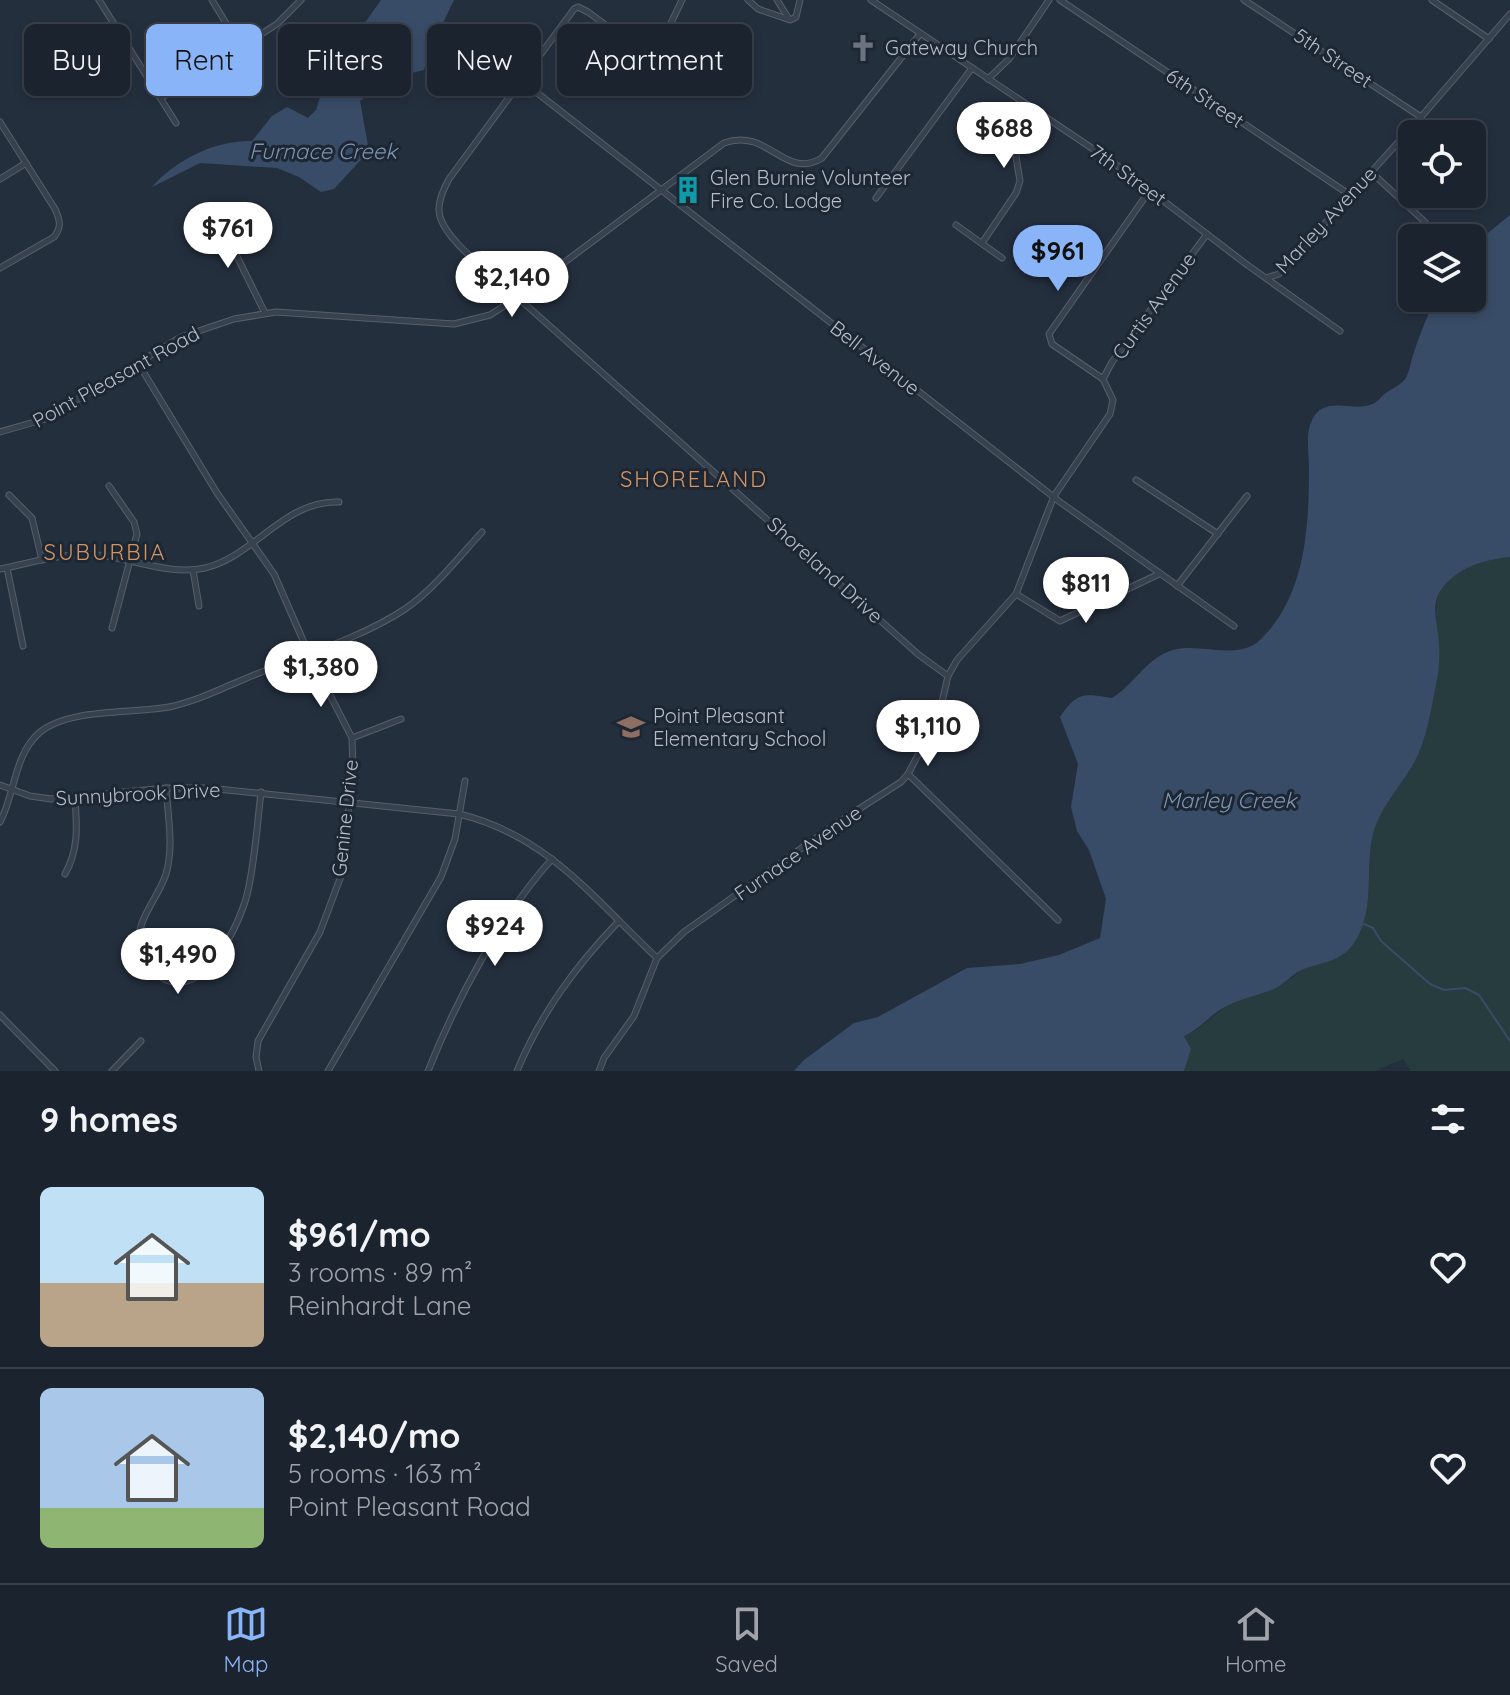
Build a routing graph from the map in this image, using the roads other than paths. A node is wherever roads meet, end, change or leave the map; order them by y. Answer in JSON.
{"nodes":[{"id":1,"x":99,"y":0,"type":"edge"},
{"id":2,"x":212,"y":0,"type":"edge"},
{"id":3,"x":301,"y":0,"type":"edge"},
{"id":4,"x":682,"y":0,"type":"edge"},
{"id":5,"x":749,"y":0,"type":"edge"},
{"id":6,"x":777,"y":0,"type":"edge"},
{"id":7,"x":800,"y":0,"type":"edge"},
{"id":8,"x":871,"y":0,"type":"edge"},
{"id":9,"x":1049,"y":0,"type":"edge"},
{"id":10,"x":1060,"y":0,"type":"edge"},
{"id":11,"x":1244,"y":0,"type":"edge"},
{"id":12,"x":1432,"y":0,"type":"edge"},
{"id":13,"x":1510,"y":14,"type":"edge"},
{"id":14,"x":790,"y":20,"type":"junction"},
{"id":15,"x":226,"y":24,"type":"edge"},
{"id":16,"x":262,"y":34,"type":"edge"},
{"id":17,"x":920,"y":34,"type":"junction"},
{"id":18,"x":1489,"y":39,"type":"junction"},
{"id":19,"x":541,"y":56,"type":"edge"},
{"id":20,"x":972,"y":68,"type":"junction"},
{"id":21,"x":988,"y":79,"type":"junction"},
{"id":22,"x":164,"y":96,"type":"edge"},
{"id":23,"x":511,"y":96,"type":"edge"},
{"id":24,"x":541,"y":96,"type":"edge"},
{"id":25,"x":161,"y":98,"type":"junction"},
{"id":26,"x":1036,"y":111,"type":"junction"},
{"id":27,"x":1421,"y":117,"type":"junction"},
{"id":28,"x":0,"y":122,"type":"edge"},
{"id":29,"x":176,"y":123,"type":"dead end"},
{"id":30,"x":26,"y":163,"type":"junction"},
{"id":31,"x":1371,"y":172,"type":"junction"},
{"id":32,"x":0,"y":179,"type":"edge"},
{"id":33,"x":661,"y":189,"type":"junction"},
{"id":34,"x":1150,"y":190,"type":"junction"},
{"id":35,"x":1350,"y":195,"type":"junction"},
{"id":36,"x":876,"y":198,"type":"dead end"},
{"id":37,"x":216,"y":214,"type":"dead end"},
{"id":38,"x":1425,"y":222,"type":"dead end"},
{"id":39,"x":956,"y":225,"type":"dead end"},
{"id":40,"x":1207,"y":234,"type":"junction"},
{"id":41,"x":982,"y":243,"type":"junction"},
{"id":42,"x":1002,"y":258,"type":"dead end"},
{"id":43,"x":0,"y":268,"type":"edge"},
{"id":44,"x":1266,"y":278,"type":"junction"},
{"id":45,"x":518,"y":297,"type":"junction"},
{"id":46,"x":265,"y":313,"type":"junction"},
{"id":47,"x":1340,"y":331,"type":"dead end"},
{"id":48,"x":138,"y":363,"type":"junction"},
{"id":49,"x":1103,"y":379,"type":"junction"},
{"id":50,"x":0,"y":432,"type":"edge"},
{"id":51,"x":1136,"y":480,"type":"dead end"},
{"id":52,"x":109,"y":486,"type":"dead end"},
{"id":53,"x":9,"y":495,"type":"dead end"},
{"id":54,"x":1054,"y":496,"type":"junction"},
{"id":55,"x":1247,"y":496,"type":"dead end"},
{"id":56,"x":339,"y":502,"type":"dead end"},
{"id":57,"x":482,"y":532,"type":"dead end"},
{"id":58,"x":1218,"y":534,"type":"junction"},
{"id":59,"x":253,"y":541,"type":"junction"},
{"id":60,"x":42,"y":560,"type":"junction"},
{"id":61,"x":131,"y":560,"type":"junction"},
{"id":62,"x":7,"y":568,"type":"junction"},
{"id":63,"x":0,"y":569,"type":"edge"},
{"id":64,"x":193,"y":570,"type":"junction"},
{"id":65,"x":1159,"y":574,"type":"junction"},
{"id":66,"x":1177,"y":586,"type":"junction"},
{"id":67,"x":1016,"y":594,"type":"junction"},
{"id":68,"x":199,"y":606,"type":"dead end"},
{"id":69,"x":1234,"y":626,"type":"dead end"},
{"id":70,"x":112,"y":628,"type":"dead end"},
{"id":71,"x":23,"y":646,"type":"dead end"},
{"id":72,"x":309,"y":654,"type":"junction"},
{"id":73,"x":948,"y":676,"type":"junction"},
{"id":74,"x":401,"y":719,"type":"dead end"},
{"id":75,"x":352,"y":738,"type":"junction"},
{"id":76,"x":908,"y":774,"type":"junction"},
{"id":77,"x":465,"y":781,"type":"dead end"},
{"id":78,"x":0,"y":785,"type":"edge"},
{"id":79,"x":166,"y":788,"type":"junction"},
{"id":80,"x":12,"y":789,"type":"junction"},
{"id":81,"x":261,"y":792,"type":"junction"},
{"id":82,"x":75,"y":798,"type":"junction"},
{"id":83,"x":351,"y":802,"type":"junction"},
{"id":84,"x":459,"y":814,"type":"junction"},
{"id":85,"x":0,"y":822,"type":"edge"},
{"id":86,"x":552,"y":859,"type":"junction"},
{"id":87,"x":65,"y":874,"type":"dead end"},
{"id":88,"x":1058,"y":920,"type":"dead end"},
{"id":89,"x":618,"y":922,"type":"junction"},
{"id":90,"x":657,"y":958,"type":"junction"},
{"id":91,"x":0,"y":1015,"type":"edge"},
{"id":92,"x":141,"y":1041,"type":"dead end"},
{"id":93,"x":55,"y":1071,"type":"edge"},
{"id":94,"x":112,"y":1071,"type":"edge"},
{"id":95,"x":259,"y":1071,"type":"edge"},
{"id":96,"x":328,"y":1071,"type":"edge"},
{"id":97,"x":428,"y":1071,"type":"edge"},
{"id":98,"x":517,"y":1071,"type":"edge"},
{"id":99,"x":599,"y":1071,"type":"edge"}],
"edges":[{"from":1,"to":25,"type":"street"},
{"from":2,"to":15,"type":"street"},
{"from":3,"to":16,"type":"street"},
{"from":4,"to":19,"type":"street","name":"Shoreland Drive"},
{"from":5,"to":14,"type":"street"},
{"from":6,"to":14,"type":"street"},
{"from":7,"to":14,"type":"street"},
{"from":8,"to":17,"type":"street","name":"7th Street"},
{"from":9,"to":21,"type":"street"},
{"from":10,"to":35,"type":"street","name":"6th Street"},
{"from":11,"to":27,"type":"street","name":"5th Street"},
{"from":12,"to":18,"type":"street"},
{"from":13,"to":18,"type":"street","name":"Marley Avenue"},
{"from":17,"to":20,"type":"street","name":"7th Street"},
{"from":17,"to":33,"type":"street","name":"Point Pleasant Road"},
{"from":18,"to":27,"type":"street","name":"Marley Avenue"},
{"from":20,"to":21,"type":"street","name":"7th Street"},
{"from":20,"to":36,"type":"street"},
{"from":21,"to":26,"type":"street","name":"7th Street"},
{"from":22,"to":25,"type":"street"},
{"from":23,"to":45,"type":"street","name":"Shoreland Drive"},
{"from":24,"to":33,"type":"street","name":"Bell Avenue"},
{"from":25,"to":29,"type":"street"},
{"from":26,"to":34,"type":"street","name":"7th Street"},
{"from":26,"to":41,"type":"street"},
{"from":27,"to":31,"type":"street","name":"Marley Avenue"},
{"from":28,"to":30,"type":"street"},
{"from":30,"to":32,"type":"street"},
{"from":30,"to":43,"type":"street"},
{"from":31,"to":35,"type":"street","name":"Marley Avenue"},
{"from":31,"to":38,"type":"street"},
{"from":33,"to":45,"type":"street","name":"Point Pleasant Road"},
{"from":33,"to":54,"type":"street","name":"Bell Avenue"},
{"from":34,"to":40,"type":"street","name":"7th Street"},
{"from":34,"to":49,"type":"street"},
{"from":35,"to":44,"type":"street","name":"Marley Avenue"},
{"from":37,"to":46,"type":"street"},
{"from":39,"to":41,"type":"street"},
{"from":40,"to":44,"type":"street","name":"7th Street"},
{"from":40,"to":49,"type":"street","name":"Curtis Avenue"},
{"from":41,"to":42,"type":"street"},
{"from":44,"to":47,"type":"street","name":"7th Street"},
{"from":45,"to":46,"type":"street","name":"Point Pleasant Road"},
{"from":45,"to":73,"type":"street","name":"Shoreland Drive"},
{"from":46,"to":48,"type":"street","name":"Point Pleasant Road"},
{"from":48,"to":50,"type":"street","name":"Point Pleasant Road"},
{"from":48,"to":59,"type":"street","name":"Genine Drive"},
{"from":49,"to":54,"type":"street","name":"Furnace Avenue"},
{"from":51,"to":58,"type":"street"},
{"from":52,"to":61,"type":"street"},
{"from":53,"to":60,"type":"street"},
{"from":54,"to":65,"type":"street","name":"Bell Avenue"},
{"from":54,"to":67,"type":"street","name":"Furnace Avenue"},
{"from":55,"to":58,"type":"street"},
{"from":56,"to":59,"type":"street"},
{"from":57,"to":72,"type":"street"},
{"from":58,"to":66,"type":"street"},
{"from":59,"to":64,"type":"street"},
{"from":59,"to":72,"type":"street","name":"Genine Drive"},
{"from":60,"to":61,"type":"street"},
{"from":60,"to":62,"type":"street"},
{"from":61,"to":64,"type":"street"},
{"from":61,"to":70,"type":"street"},
{"from":62,"to":63,"type":"street"},
{"from":62,"to":71,"type":"street"},
{"from":64,"to":68,"type":"street"},
{"from":65,"to":66,"type":"street","name":"Bell Avenue"},
{"from":65,"to":67,"type":"street"},
{"from":66,"to":69,"type":"street","name":"Bell Avenue"},
{"from":67,"to":73,"type":"street","name":"Furnace Avenue"},
{"from":72,"to":75,"type":"street","name":"Genine Drive"},
{"from":72,"to":80,"type":"street"},
{"from":73,"to":76,"type":"street","name":"Furnace Avenue"},
{"from":74,"to":75,"type":"street"},
{"from":75,"to":83,"type":"street","name":"Genine Drive"},
{"from":76,"to":88,"type":"street"},
{"from":76,"to":90,"type":"street","name":"Furnace Avenue"},
{"from":77,"to":84,"type":"street"},
{"from":78,"to":80,"type":"street","name":"Sunnybrook Drive"},
{"from":79,"to":81,"type":"street","name":"Sunnybrook Drive"},
{"from":79,"to":81,"type":"street"},
{"from":79,"to":82,"type":"street","name":"Sunnybrook Drive"},
{"from":80,"to":82,"type":"street","name":"Sunnybrook Drive"},
{"from":80,"to":85,"type":"street"},
{"from":81,"to":83,"type":"street","name":"Sunnybrook Drive"},
{"from":82,"to":87,"type":"street"},
{"from":83,"to":84,"type":"street","name":"Sunnybrook Drive"},
{"from":83,"to":95,"type":"street","name":"Genine Drive"},
{"from":84,"to":86,"type":"street","name":"Sunnybrook Drive"},
{"from":84,"to":96,"type":"street"},
{"from":86,"to":89,"type":"street","name":"Sunnybrook Drive"},
{"from":86,"to":97,"type":"street"},
{"from":89,"to":90,"type":"street","name":"Sunnybrook Drive"},
{"from":89,"to":98,"type":"street"},
{"from":90,"to":99,"type":"street","name":"Furnace Avenue"},
{"from":91,"to":93,"type":"street"},
{"from":92,"to":94,"type":"street"}]}
